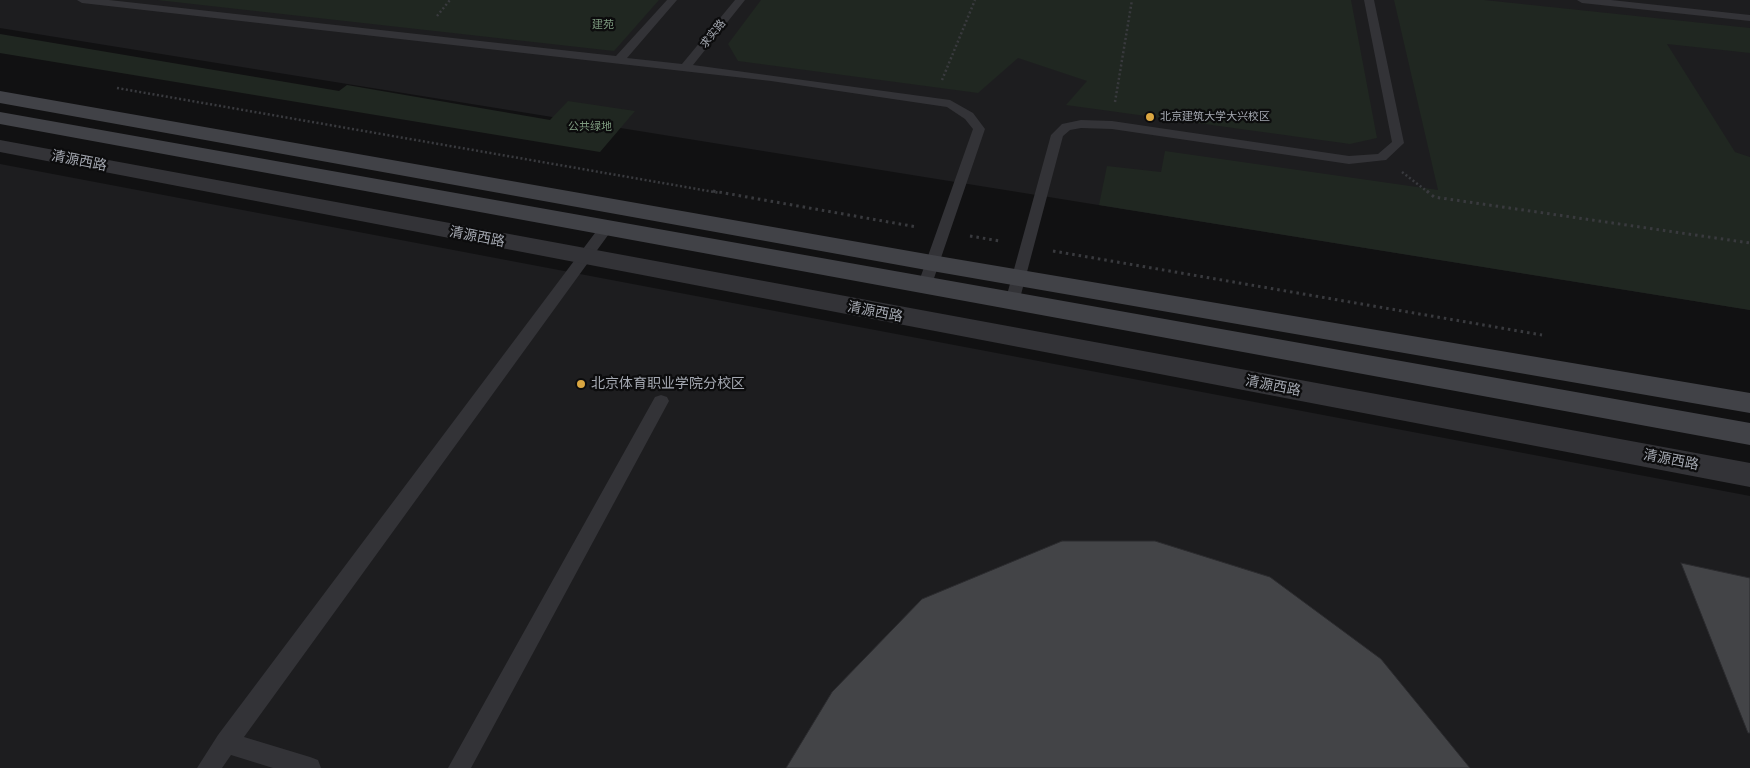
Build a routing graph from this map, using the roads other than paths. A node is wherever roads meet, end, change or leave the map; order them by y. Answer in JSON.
{"nodes":[{"id":1,"x":82,"y":0,"type":"edge"},
{"id":2,"x":672,"y":0,"type":"edge"},
{"id":3,"x":740,"y":0,"type":"edge"},
{"id":4,"x":1369,"y":0,"type":"edge"},
{"id":5,"x":1582,"y":0,"type":"edge"},
{"id":6,"x":1750,"y":18,"type":"edge"},
{"id":7,"x":619,"y":60,"type":"junction"},
{"id":8,"x":685,"y":68,"type":"junction"},
{"id":9,"x":0,"y":97,"type":"edge"},
{"id":10,"x":0,"y":118,"type":"edge"},
{"id":11,"x":0,"y":146,"type":"edge"},
{"id":12,"x":606,"y":228,"type":"junction"},
{"id":13,"x":584,"y":258,"type":"junction"},
{"id":14,"x":932,"y":262,"type":"junction"},
{"id":15,"x":1019,"y":276,"type":"junction"},
{"id":16,"x":924,"y":287,"type":"junction"},
{"id":17,"x":1012,"y":302,"type":"junction"},
{"id":18,"x":661,"y":401,"type":"dead end"},
{"id":19,"x":1750,"y":403,"type":"edge"},
{"id":20,"x":1750,"y":434,"type":"edge"},
{"id":21,"x":1750,"y":474,"type":"edge"},
{"id":22,"x":226,"y":744,"type":"junction"},
{"id":23,"x":208,"y":768,"type":"edge"},
{"id":24,"x":310,"y":768,"type":"edge"},
{"id":25,"x":459,"y":768,"type":"edge"}],
"edges":[{"from":1,"to":7,"type":"lane"},
{"from":2,"to":7,"type":"lane"},
{"from":3,"to":8,"type":"lane","name":"求实路"},
{"from":4,"to":15,"type":"lane"},
{"from":5,"to":6,"type":"lane"},
{"from":7,"to":8,"type":"lane"},
{"from":8,"to":14,"type":"lane"},
{"from":9,"to":14,"type":"main road"},
{"from":10,"to":12,"type":"main road","name":"清源西路"},
{"from":11,"to":13,"type":"street","name":"清源西路"},
{"from":12,"to":13,"type":"lane"},
{"from":12,"to":16,"type":"main road","name":"清源西路"},
{"from":13,"to":21,"type":"street","name":"清源西路"},
{"from":13,"to":22,"type":"lane"},
{"from":14,"to":15,"type":"main road"},
{"from":14,"to":16,"type":"lane"},
{"from":15,"to":17,"type":"lane"},
{"from":15,"to":19,"type":"main road"},
{"from":16,"to":17,"type":"main road","name":"清源西路"},
{"from":17,"to":20,"type":"main road","name":"清源西路"},
{"from":18,"to":25,"type":"lane"},
{"from":22,"to":23,"type":"lane"},
{"from":22,"to":24,"type":"lane"}]}
